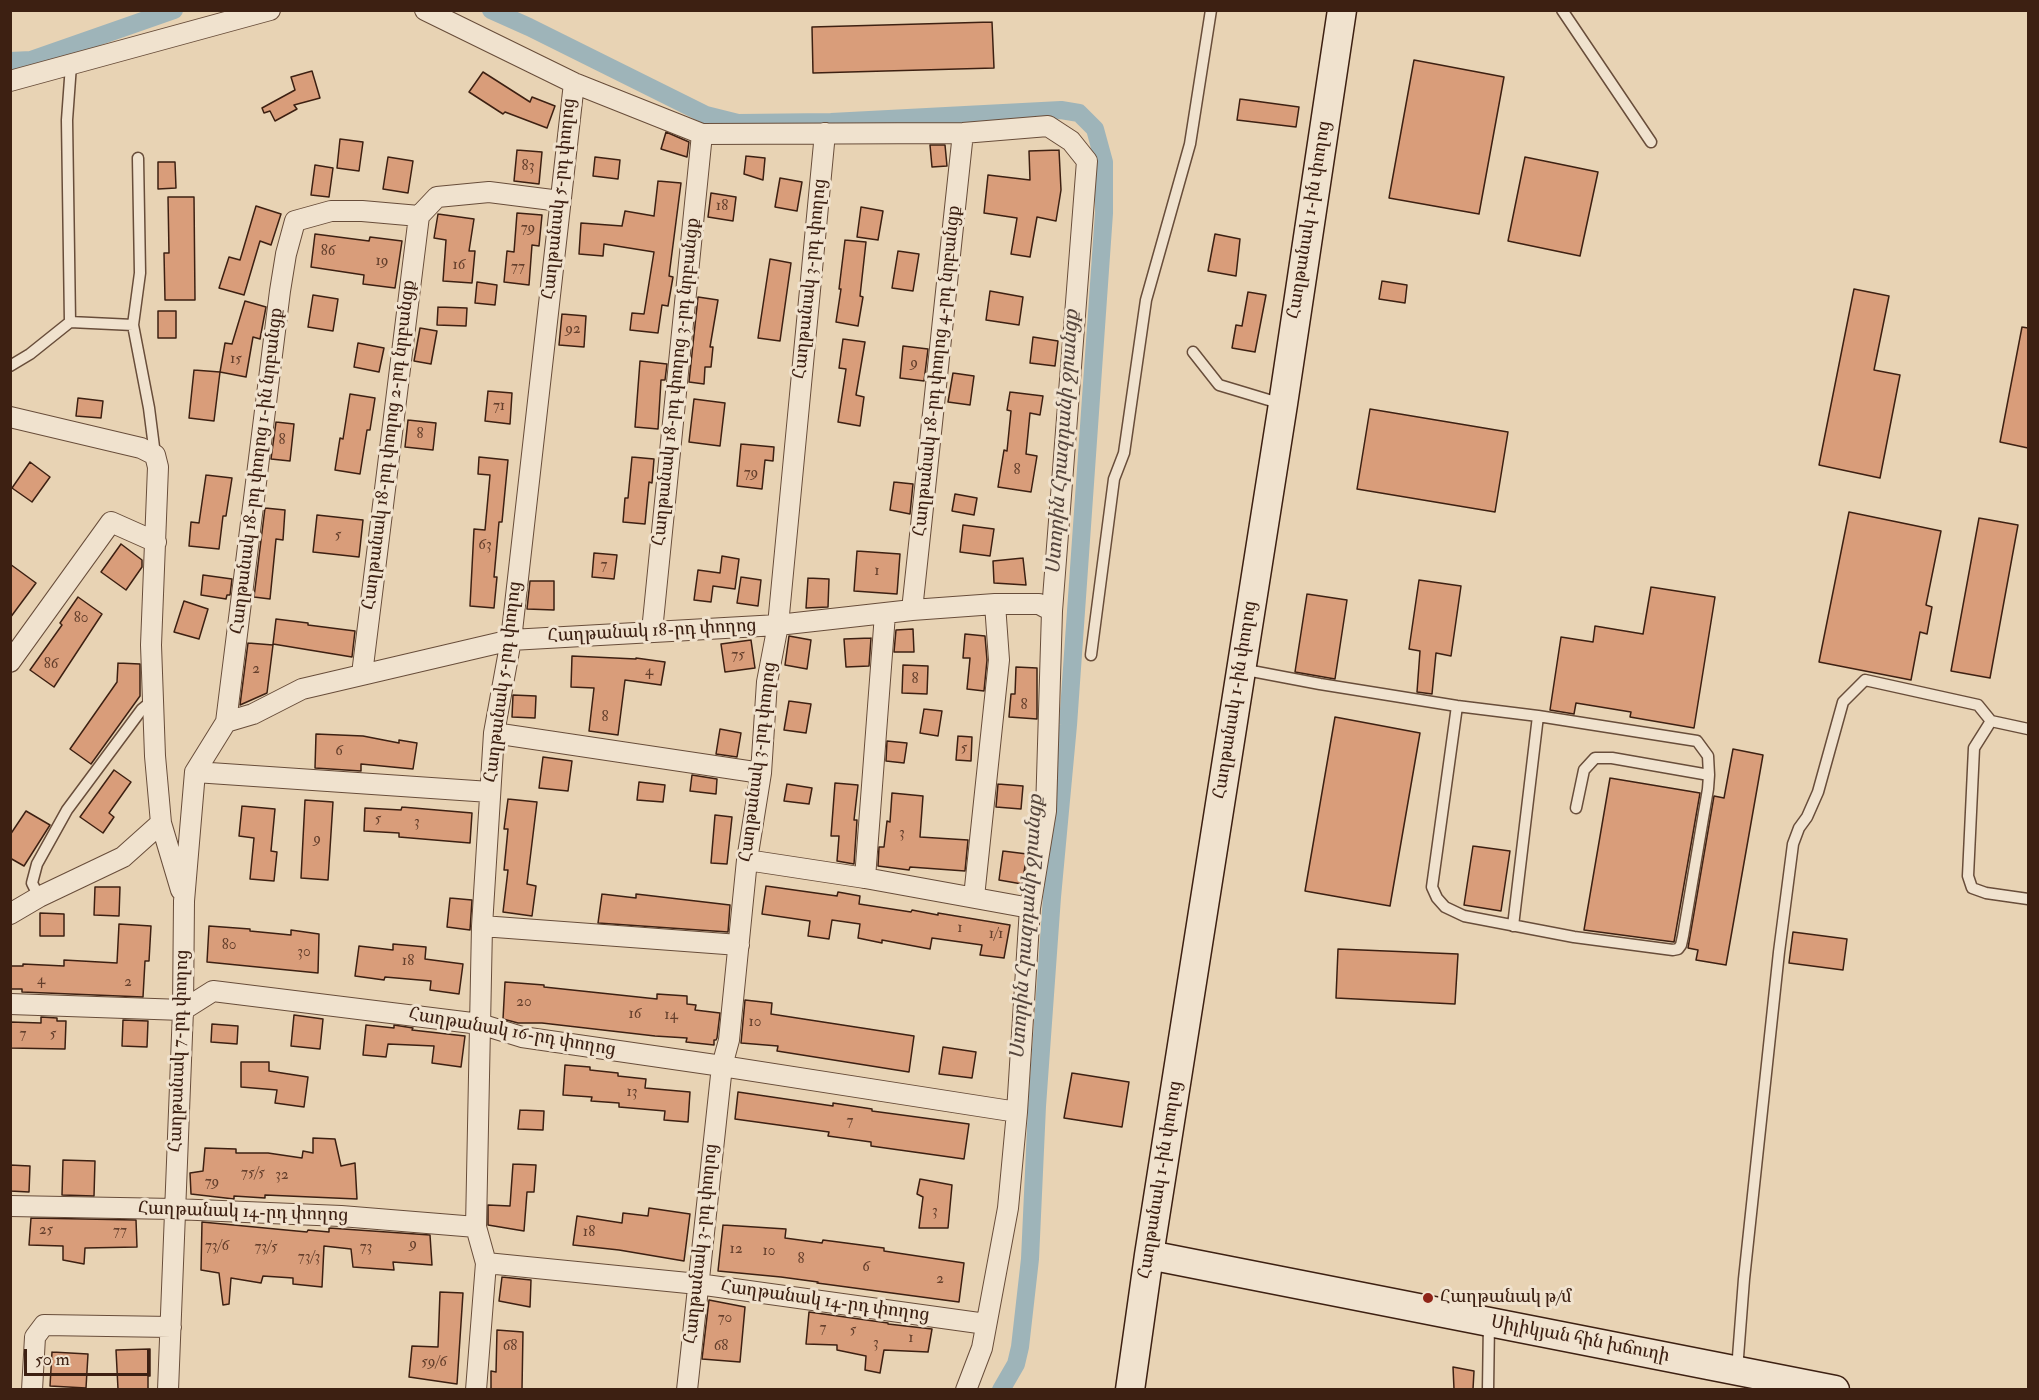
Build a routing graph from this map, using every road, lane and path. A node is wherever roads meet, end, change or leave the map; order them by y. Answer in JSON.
{"nodes":[{"id":1,"x":270,"y":10,"type":"edge"},
{"id":2,"x":425,"y":10,"type":"edge"},
{"id":3,"x":1211,"y":10,"type":"edge"},
{"id":4,"x":1342,"y":10,"type":"edge"},
{"id":5,"x":1562,"y":10,"type":"edge"},
{"id":6,"x":71,"y":64,"type":"junction"},
{"id":7,"x":10,"y":81,"type":"edge"},
{"id":8,"x":573,"y":83,"type":"junction"},
{"id":9,"x":825,"y":133,"type":"junction"},
{"id":10,"x":963,"y":133,"type":"junction"},
{"id":11,"x":702,"y":134,"type":"junction"},
{"id":12,"x":1652,"y":142,"type":"dead end"},
{"id":13,"x":138,"y":158,"type":"dead end"},
{"id":14,"x":560,"y":201,"type":"junction"},
{"id":15,"x":419,"y":216,"type":"junction"},
{"id":16,"x":70,"y":322,"type":"junction"},
{"id":17,"x":133,"y":326,"type":"junction"},
{"id":18,"x":1193,"y":352,"type":"dead end"},
{"id":19,"x":10,"y":366,"type":"edge"},
{"id":20,"x":1283,"y":404,"type":"junction"},
{"id":21,"x":10,"y":417,"type":"edge"},
{"id":22,"x":155,"y":455,"type":"junction"},
{"id":23,"x":156,"y":542,"type":"junction"},
{"id":24,"x":995,"y":604,"type":"junction"},
{"id":25,"x":912,"y":610,"type":"junction"},
{"id":26,"x":1052,"y":611,"type":"junction"},
{"id":27,"x":885,"y":614,"type":"junction"},
{"id":28,"x":778,"y":626,"type":"junction"},
{"id":29,"x":652,"y":631,"type":"junction"},
{"id":30,"x":511,"y":640,"type":"junction"},
{"id":31,"x":1091,"y":655,"type":"dead end"},
{"id":32,"x":10,"y":662,"type":"edge"},
{"id":33,"x":1241,"y":669,"type":"junction"},
{"id":34,"x":362,"y":674,"type":"junction"},
{"id":35,"x":153,"y":700,"type":"junction"},
{"id":36,"x":1457,"y":706,"type":"junction"},
{"id":37,"x":1538,"y":716,"type":"junction"},
{"id":38,"x":1991,"y":721,"type":"junction"},
{"id":39,"x":226,"y":722,"type":"junction"},
{"id":40,"x":2028,"y":729,"type":"edge"},
{"id":41,"x":494,"y":733,"type":"junction"},
{"id":42,"x":195,"y":772,"type":"junction"},
{"id":43,"x":761,"y":773,"type":"junction"},
{"id":44,"x":1709,"y":775,"type":"junction"},
{"id":45,"x":490,"y":792,"type":"junction"},
{"id":46,"x":1576,"y":808,"type":"dead end"},
{"id":47,"x":161,"y":824,"type":"junction"},
{"id":48,"x":747,"y":860,"type":"junction"},
{"id":49,"x":865,"y":878,"type":"junction"},
{"id":50,"x":39,"y":897,"type":"junction"},
{"id":51,"x":975,"y":897,"type":"junction"},
{"id":52,"x":2028,"y":899,"type":"edge"},
{"id":53,"x":184,"y":901,"type":"junction"},
{"id":54,"x":1030,"y":908,"type":"junction"},
{"id":55,"x":10,"y":914,"type":"edge"},
{"id":56,"x":482,"y":926,"type":"junction"},
{"id":57,"x":1513,"y":926,"type":"junction"},
{"id":58,"x":739,"y":945,"type":"junction"},
{"id":59,"x":10,"y":1004,"type":"edge"},
{"id":60,"x":183,"y":1010,"type":"junction"},
{"id":61,"x":480,"y":1024,"type":"junction"},
{"id":62,"x":722,"y":1066,"type":"junction"},
{"id":63,"x":1017,"y":1112,"type":"junction"},
{"id":64,"x":10,"y":1206,"type":"edge"},
{"id":65,"x":174,"y":1209,"type":"junction"},
{"id":66,"x":476,"y":1227,"type":"junction"},
{"id":67,"x":1149,"y":1255,"type":"junction"},
{"id":68,"x":486,"y":1263,"type":"junction"},
{"id":69,"x":698,"y":1284,"type":"junction"},
{"id":70,"x":1489,"y":1322,"type":"junction"},
{"id":71,"x":986,"y":1324,"type":"junction"},
{"id":72,"x":171,"y":1327,"type":"junction"},
{"id":73,"x":1737,"y":1370,"type":"junction"},
{"id":74,"x":32,"y":1389,"type":"edge"},
{"id":75,"x":168,"y":1389,"type":"edge"},
{"id":76,"x":476,"y":1389,"type":"edge"},
{"id":77,"x":687,"y":1389,"type":"edge"},
{"id":78,"x":966,"y":1389,"type":"edge"},
{"id":79,"x":1130,"y":1389,"type":"edge"},
{"id":80,"x":1488,"y":1389,"type":"edge"},
{"id":81,"x":1835,"y":1389,"type":"edge"}],
"edges":[{"from":1,"to":6,"type":"street"},
{"from":2,"to":8,"type":"street"},
{"from":3,"to":31,"type":"lane"},
{"from":4,"to":20,"type":"main road","name":"Հաղթանակ 1-ին փողոց"},
{"from":5,"to":12,"type":"lane"},
{"from":6,"to":7,"type":"street"},
{"from":6,"to":16,"type":"lane"},
{"from":8,"to":11,"type":"street"},
{"from":8,"to":14,"type":"street","name":"Հաղթանակ 5-րդ փողոց"},
{"from":9,"to":10,"type":"street"},
{"from":9,"to":11,"type":"street"},
{"from":9,"to":28,"type":"street","name":"Հաղթանակ 3-րդ փողոց"},
{"from":10,"to":25,"type":"street","name":"Հաղթանակ 18-րդ փողոց 4-րդ նրբանցք"},
{"from":10,"to":26,"type":"street"},
{"from":11,"to":29,"type":"street","name":"Հաղթանակ 18-րդ փողոց 3-րդ նրբանցք"},
{"from":13,"to":17,"type":"lane"},
{"from":14,"to":15,"type":"street"},
{"from":14,"to":30,"type":"street","name":"Հաղթանակ 5-րդ փողոց"},
{"from":15,"to":34,"type":"street","name":"Հաղթանակ 18-րդ փողոց 2-րդ նրբանցք"},
{"from":15,"to":39,"type":"street","name":"Հաղթանակ 18-րդ փողոց 1-ին նրբանցք"},
{"from":16,"to":17,"type":"lane"},
{"from":16,"to":19,"type":"lane"},
{"from":17,"to":22,"type":"lane"},
{"from":18,"to":20,"type":"lane"},
{"from":20,"to":33,"type":"main road","name":"Հաղթանակ 1-ին փողոց"},
{"from":21,"to":22,"type":"street"},
{"from":22,"to":23,"type":"street"},
{"from":23,"to":32,"type":"street"},
{"from":23,"to":35,"type":"street"},
{"from":24,"to":25,"type":"street","name":"Հաղթանակ 18-րդ փողոց"},
{"from":24,"to":26,"type":"street","name":"Հաղթանակ 18-րդ փողոց"},
{"from":24,"to":51,"type":"street"},
{"from":25,"to":27,"type":"street","name":"Հաղթանակ 18-րդ փողոց"},
{"from":26,"to":54,"type":"street"},
{"from":27,"to":28,"type":"street","name":"Հաղթանակ 18-րդ փողոց"},
{"from":27,"to":49,"type":"street"},
{"from":28,"to":29,"type":"street","name":"Հաղթանակ 18-րդ փողոց"},
{"from":28,"to":43,"type":"street","name":"Հաղթանակ 3-րդ փողոց"},
{"from":29,"to":30,"type":"street","name":"Հաղթանակ 18-րդ փողոց"},
{"from":30,"to":34,"type":"street","name":"Հաղթանակ 18-րդ փողոց"},
{"from":30,"to":41,"type":"street","name":"Հաղթանակ 5-րդ փողոց"},
{"from":33,"to":36,"type":"lane"},
{"from":33,"to":67,"type":"main road","name":"Հաղթանակ 1-ին փողոց"},
{"from":34,"to":39,"type":"street","name":"Հաղթանակ 18-րդ փողոց"},
{"from":35,"to":47,"type":"street"},
{"from":35,"to":50,"type":"lane"},
{"from":36,"to":37,"type":"lane"},
{"from":36,"to":57,"type":"lane"},
{"from":37,"to":44,"type":"lane"},
{"from":37,"to":57,"type":"lane"},
{"from":38,"to":40,"type":"lane"},
{"from":38,"to":52,"type":"lane"},
{"from":38,"to":73,"type":"lane"},
{"from":39,"to":42,"type":"street","name":"Հաղթանակ 7-րդ փողոց"},
{"from":41,"to":43,"type":"street"},
{"from":41,"to":45,"type":"street","name":"Հաղթանակ 5-րդ փողոց"},
{"from":42,"to":45,"type":"street"},
{"from":42,"to":53,"type":"street","name":"Հաղթանակ 7-րդ փողոց"},
{"from":43,"to":48,"type":"street","name":"Հաղթանակ 3-րդ փողոց"},
{"from":44,"to":46,"type":"lane"},
{"from":44,"to":57,"type":"lane"},
{"from":45,"to":56,"type":"street","name":"Հաղթանակ 5-րդ փողոց"},
{"from":47,"to":50,"type":"street"},
{"from":47,"to":53,"type":"street"},
{"from":48,"to":49,"type":"street"},
{"from":48,"to":58,"type":"street","name":"Հաղթանակ 3-րդ փողոց"},
{"from":49,"to":51,"type":"street"},
{"from":50,"to":55,"type":"street"},
{"from":51,"to":54,"type":"street"},
{"from":53,"to":60,"type":"street","name":"Հաղթանակ 7-րդ փողոց"},
{"from":54,"to":63,"type":"street"},
{"from":56,"to":58,"type":"street"},
{"from":56,"to":61,"type":"street","name":"Հաղթանակ 5-րդ փողոց"},
{"from":58,"to":62,"type":"street","name":"Հաղթանակ 3-րդ փողոց"},
{"from":59,"to":60,"type":"street"},
{"from":60,"to":61,"type":"street","name":"Հաղթանակ 16-րդ փողոց"},
{"from":60,"to":65,"type":"street","name":"Հաղթանակ 7-րդ փողոց"},
{"from":61,"to":62,"type":"street","name":"Հաղթանակ 16-րդ փողոց"},
{"from":61,"to":66,"type":"street","name":"Հաղթանակ 5-րդ փողոց"},
{"from":62,"to":63,"type":"street","name":"Հաղթանակ 16-րդ փողոց"},
{"from":62,"to":69,"type":"street","name":"Հաղթանակ 3-րդ փողոց"},
{"from":63,"to":71,"type":"street"},
{"from":64,"to":65,"type":"street","name":"Հաղթանակ 14-րդ փողոց"},
{"from":65,"to":66,"type":"street","name":"Հաղթանակ 14-րդ փողոց"},
{"from":65,"to":72,"type":"street","name":"Հաղթանակ 7-րդ փողոց"},
{"from":66,"to":68,"type":"street","name":"Հաղթանակ 5-րդ փողոց"},
{"from":67,"to":70,"type":"main road","name":"Սիլիկյան հին խճուղի"},
{"from":67,"to":79,"type":"main road","name":"Հաղթանակ 1-ին փողոց"},
{"from":68,"to":69,"type":"street","name":"Հաղթանակ 14-րդ փողոց"},
{"from":68,"to":76,"type":"street","name":"Հաղթանակ 5-րդ փողոց"},
{"from":69,"to":71,"type":"street","name":"Հաղթանակ 14-րդ փողոց"},
{"from":69,"to":77,"type":"street","name":"Հաղթանակ 3-րդ փողոց"},
{"from":70,"to":73,"type":"main road","name":"Սիլիկյան հին խճուղի"},
{"from":70,"to":80,"type":"lane"},
{"from":71,"to":78,"type":"street"},
{"from":72,"to":74,"type":"street"},
{"from":72,"to":75,"type":"street","name":"Հաղթանակ 7-րդ փողոց"},
{"from":73,"to":81,"type":"main road","name":"Սիլիկյան հին խճուղի"}]}
